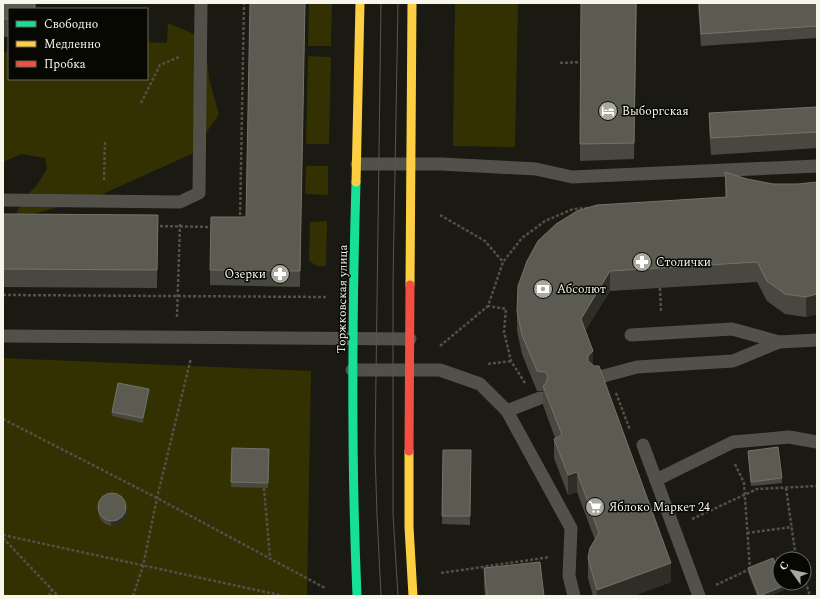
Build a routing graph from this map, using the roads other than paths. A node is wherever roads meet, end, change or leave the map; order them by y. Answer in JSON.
{"nodes":[{"id":1,"x":201,"y":3,"type":"edge"},
{"id":2,"x":360,"y":3,"type":"edge"},
{"id":3,"x":412,"y":3,"type":"edge"},
{"id":4,"x":357,"y":164,"type":"junction"},
{"id":5,"x":412,"y":164,"type":"junction"},
{"id":6,"x":817,"y":166,"type":"edge"},
{"id":7,"x":3,"y":200,"type":"edge"},
{"id":8,"x":631,"y":335,"type":"dead end"},
{"id":9,"x":3,"y":336,"type":"edge"},
{"id":10,"x":353,"y":338,"type":"junction"},
{"id":11,"x":410,"y":339,"type":"junction"},
{"id":12,"x":817,"y":340,"type":"edge"},
{"id":13,"x":779,"y":342,"type":"junction"},
{"id":14,"x":352,"y":370,"type":"junction"},
{"id":15,"x":409,"y":371,"type":"junction"},
{"id":16,"x":602,"y":376,"type":"edge"},
{"id":17,"x":540,"y":398,"type":"edge"},
{"id":18,"x":507,"y":411,"type":"junction"},
{"id":19,"x":817,"y":442,"type":"edge"},
{"id":20,"x":643,"y":445,"type":"road end"},
{"id":21,"x":656,"y":480,"type":"junction"},
{"id":22,"x":698,"y":594,"type":"edge"},
{"id":23,"x":357,"y":596,"type":"edge"},
{"id":24,"x":413,"y":596,"type":"edge"},
{"id":25,"x":574,"y":596,"type":"edge"}],
"edges":[{"from":1,"to":7,"type":"lane"},
{"from":2,"to":4,"type":"main road","name":"Торжковская улица"},
{"from":3,"to":5,"type":"main road"},
{"from":4,"to":5,"type":"lane"},
{"from":4,"to":10,"type":"main road","name":"Торжковская улица"},
{"from":5,"to":6,"type":"lane"},
{"from":5,"to":11,"type":"main road"},
{"from":8,"to":13,"type":"lane"},
{"from":9,"to":10,"type":"lane"},
{"from":10,"to":11,"type":"lane"},
{"from":10,"to":14,"type":"main road","name":"Торжковская улица"},
{"from":11,"to":15,"type":"main road"},
{"from":12,"to":13,"type":"lane"},
{"from":13,"to":16,"type":"lane"},
{"from":14,"to":15,"type":"lane"},
{"from":14,"to":23,"type":"main road","name":"Торжковская улица"},
{"from":15,"to":18,"type":"lane"},
{"from":15,"to":24,"type":"main road"},
{"from":17,"to":18,"type":"lane"},
{"from":18,"to":25,"type":"lane"},
{"from":19,"to":21,"type":"lane"},
{"from":20,"to":21,"type":"lane"},
{"from":21,"to":22,"type":"lane"}]}
